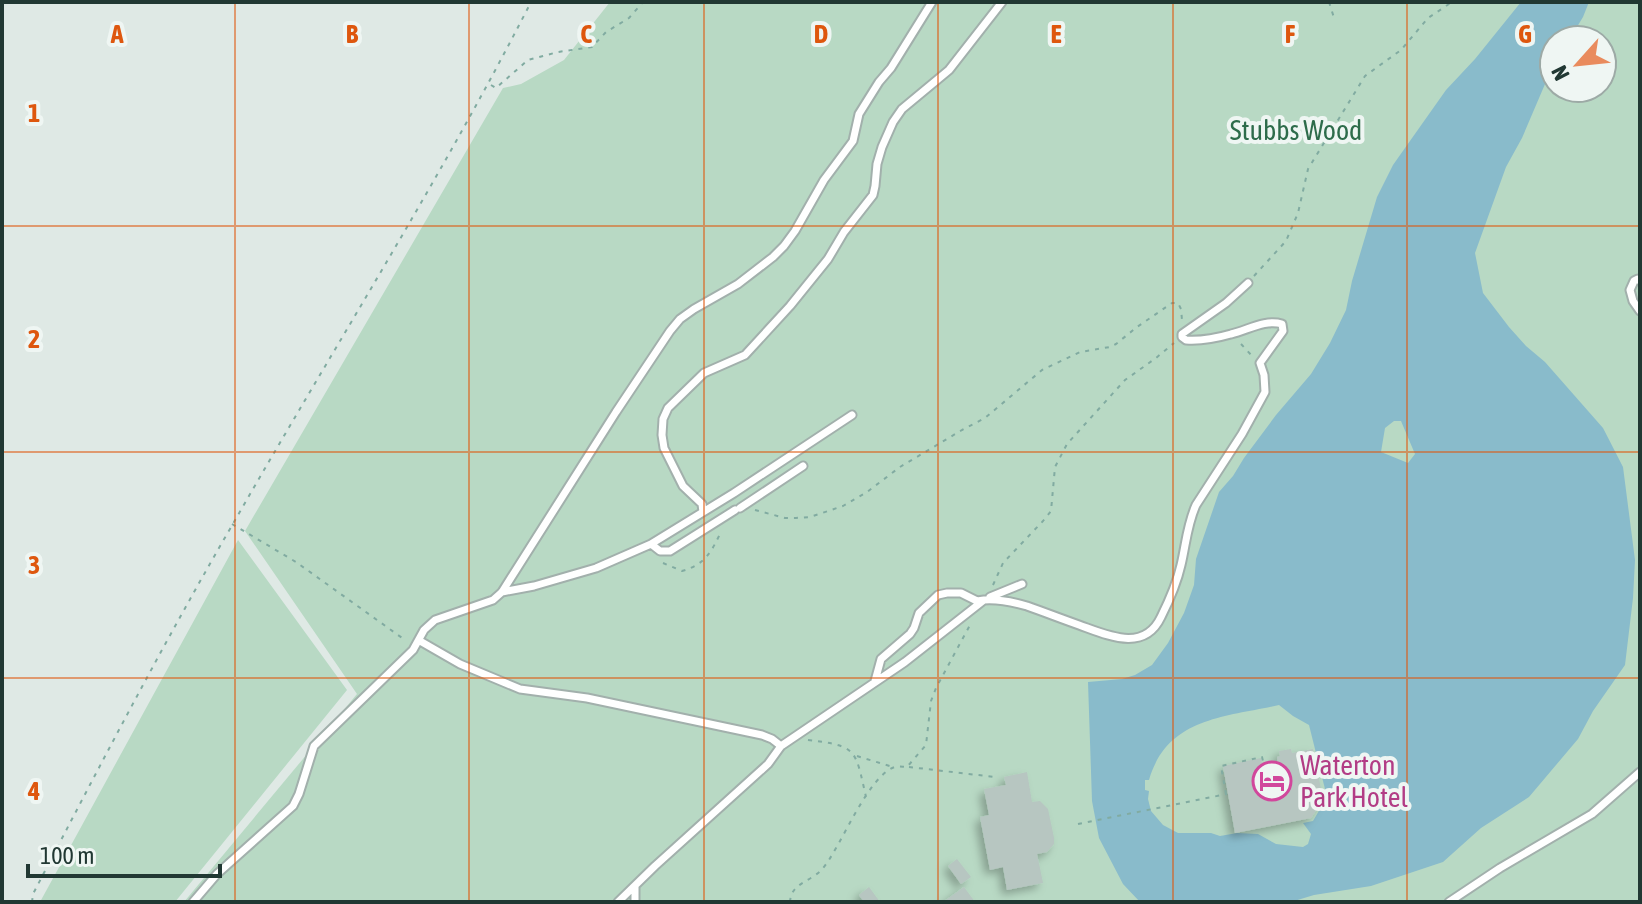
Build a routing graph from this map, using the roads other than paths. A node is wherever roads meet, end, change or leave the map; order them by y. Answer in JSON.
{"nodes":[{"id":1,"x":932,"y":2,"type":"edge"},
{"id":2,"x":1002,"y":2,"type":"edge"},
{"id":3,"x":1640,"y":281,"type":"edge"},
{"id":4,"x":1248,"y":283,"type":"road end"},
{"id":5,"x":1640,"y":311,"type":"edge"},
{"id":6,"x":852,"y":415,"type":"dead end"},
{"id":7,"x":803,"y":466,"type":"dead end"},
{"id":8,"x":703,"y":512,"type":"junction"},
{"id":9,"x":651,"y":544,"type":"junction"},
{"id":10,"x":1022,"y":584,"type":"dead end"},
{"id":11,"x":502,"y":592,"type":"junction"},
{"id":12,"x":984,"y":600,"type":"junction"},
{"id":13,"x":419,"y":642,"type":"junction"},
{"id":14,"x":875,"y":681,"type":"junction"},
{"id":15,"x":781,"y":746,"type":"junction"},
{"id":16,"x":1640,"y":772,"type":"edge"},
{"id":17,"x":635,"y":886,"type":"junction"},
{"id":18,"x":193,"y":902,"type":"edge"},
{"id":19,"x":618,"y":902,"type":"edge"},
{"id":20,"x":635,"y":902,"type":"edge"},
{"id":21,"x":1449,"y":902,"type":"edge"}],
"edges":[{"from":1,"to":11,"type":"lane"},
{"from":2,"to":8,"type":"lane"},
{"from":3,"to":5,"type":"lane"},
{"from":4,"to":12,"type":"lane"},
{"from":6,"to":8,"type":"lane"},
{"from":7,"to":9,"type":"lane"},
{"from":8,"to":9,"type":"lane"},
{"from":9,"to":11,"type":"lane"},
{"from":10,"to":12,"type":"lane"},
{"from":11,"to":13,"type":"lane"},
{"from":12,"to":14,"type":"lane"},
{"from":12,"to":14,"type":"lane"},
{"from":13,"to":15,"type":"lane"},
{"from":13,"to":18,"type":"lane"},
{"from":14,"to":15,"type":"lane"},
{"from":15,"to":17,"type":"lane"},
{"from":16,"to":21,"type":"lane"},
{"from":17,"to":19,"type":"lane"},
{"from":17,"to":20,"type":"lane"}]}
